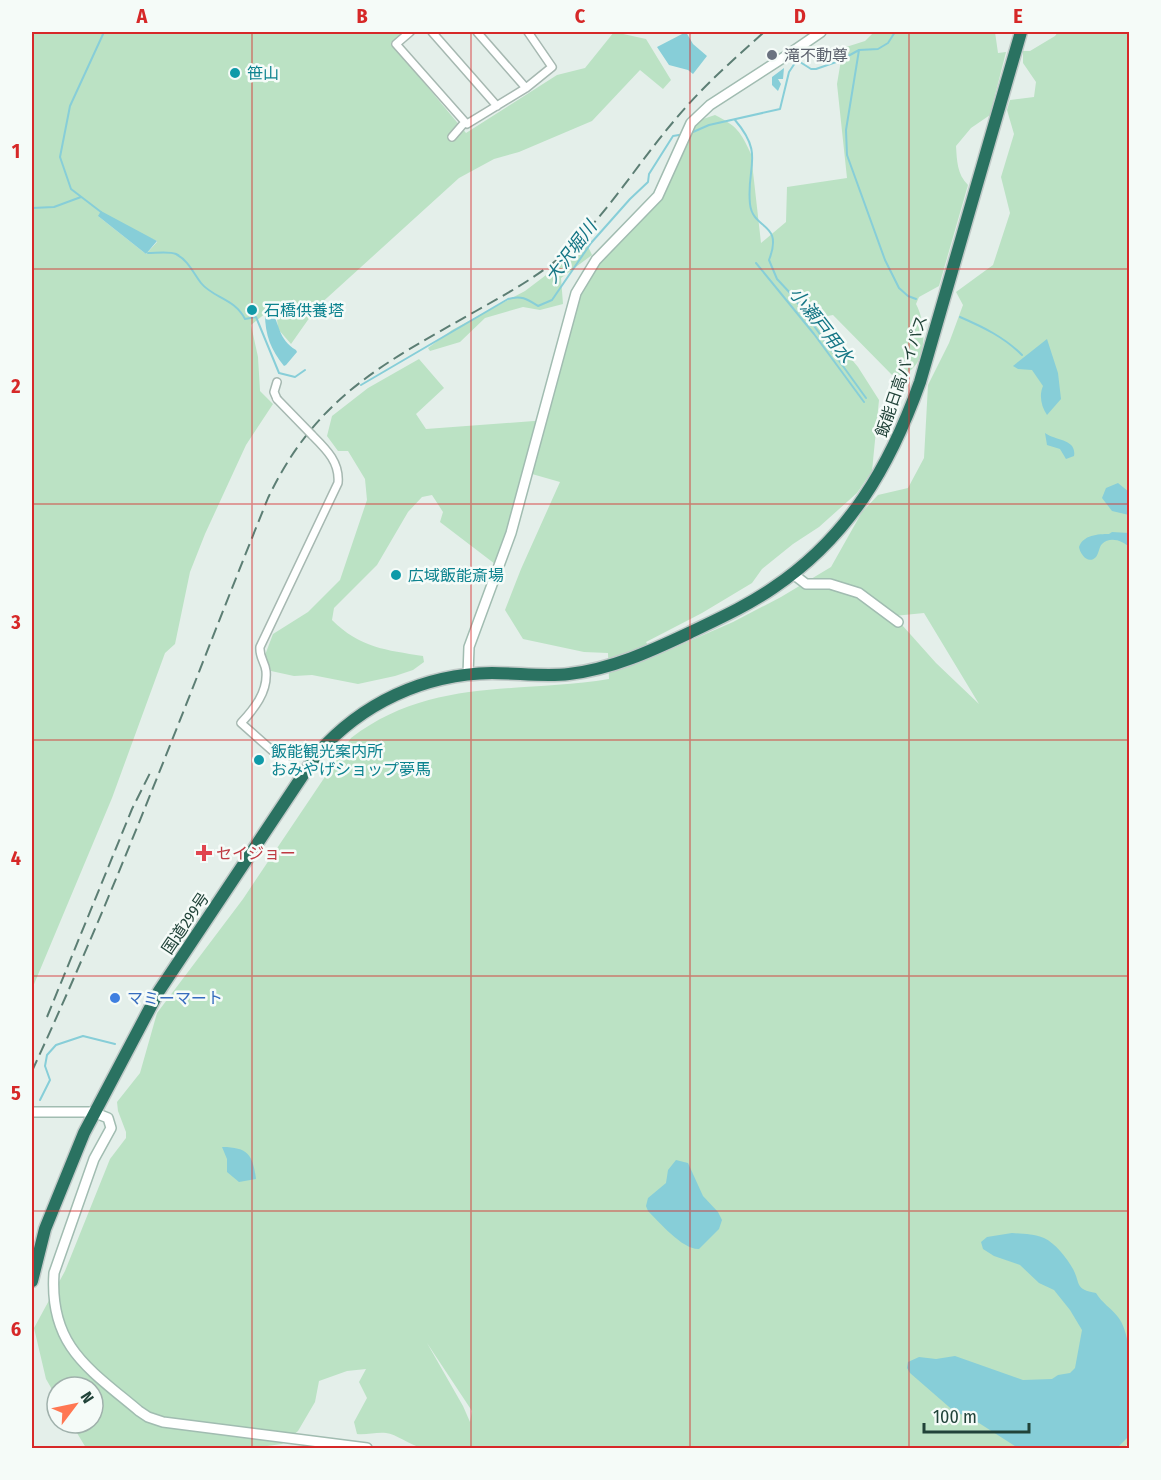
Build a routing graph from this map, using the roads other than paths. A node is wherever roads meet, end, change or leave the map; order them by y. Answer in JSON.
{"nodes":[{"id":1,"x":410,"y":32,"type":"edge"},
{"id":2,"x":432,"y":32,"type":"edge"},
{"id":3,"x":477,"y":32,"type":"edge"},
{"id":4,"x":528,"y":32,"type":"edge"},
{"id":5,"x":821,"y":32,"type":"edge"},
{"id":6,"x":1021,"y":32,"type":"edge"},
{"id":7,"x":526,"y":88,"type":"junction"},
{"id":8,"x":498,"y":105,"type":"junction"},
{"id":9,"x":465,"y":122,"type":"junction"},
{"id":10,"x":452,"y":137,"type":"dead end"},
{"id":11,"x":277,"y":382,"type":"dead end"},
{"id":12,"x":793,"y":574,"type":"junction"},
{"id":13,"x":898,"y":622,"type":"dead end"},
{"id":14,"x":468,"y":675,"type":"junction"},
{"id":15,"x":302,"y":777,"type":"junction"},
{"id":16,"x":32,"y":1112,"type":"edge"},
{"id":17,"x":93,"y":1112,"type":"junction"},
{"id":18,"x":32,"y":1281,"type":"edge"},
{"id":19,"x":367,"y":1449,"type":"edge"}],
"edges":[{"from":1,"to":9,"type":"street"},
{"from":2,"to":8,"type":"street"},
{"from":3,"to":7,"type":"street"},
{"from":4,"to":7,"type":"street"},
{"from":5,"to":14,"type":"street"},
{"from":6,"to":12,"type":"highway","name":"飯能日高バイパス"},
{"from":7,"to":8,"type":"street"},
{"from":8,"to":9,"type":"street"},
{"from":9,"to":10,"type":"street"},
{"from":11,"to":15,"type":"street","bridge":true},
{"from":12,"to":13,"type":"street"},
{"from":12,"to":14,"type":"highway","name":"飯能日高バイパス"},
{"from":14,"to":15,"type":"highway","name":"国道299号"},
{"from":15,"to":17,"type":"highway","name":"国道299号"},
{"from":16,"to":17,"type":"street"},
{"from":17,"to":18,"type":"highway","name":"国道299号"},
{"from":17,"to":19,"type":"street"}]}
